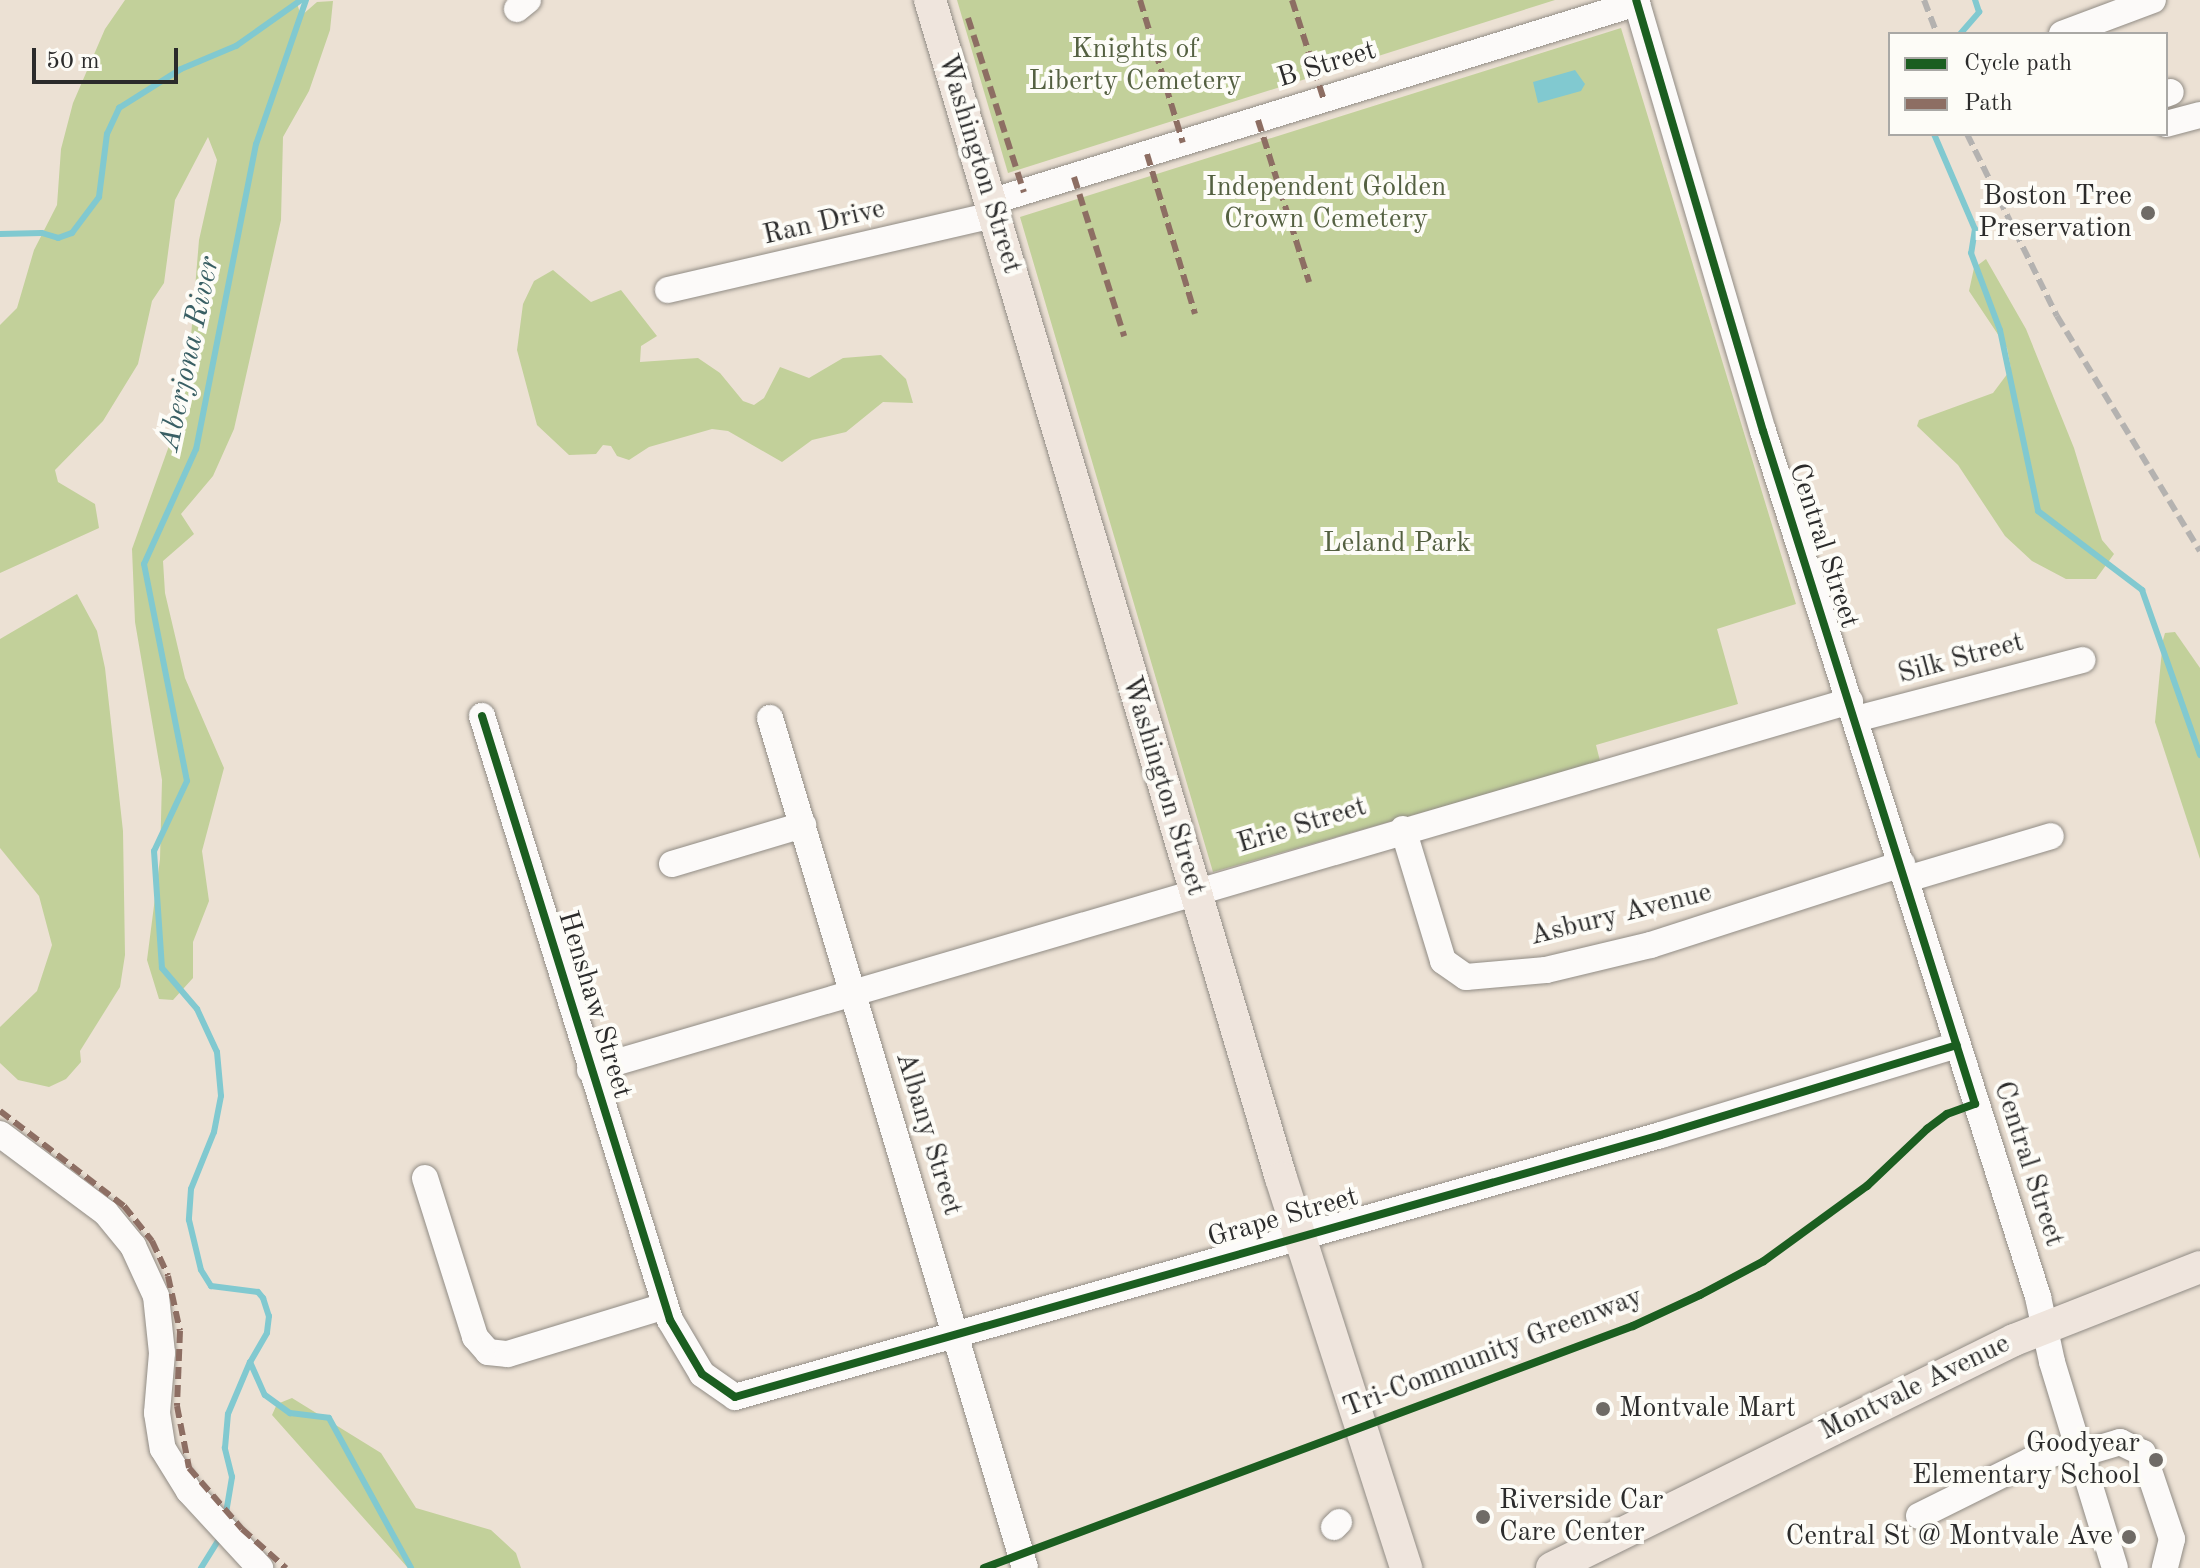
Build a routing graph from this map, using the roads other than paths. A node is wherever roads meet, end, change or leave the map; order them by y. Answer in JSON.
{"nodes":[{"id":1,"x":930,"y":0,"type":"edge"},
{"id":2,"x":2153,"y":0,"type":"edge"},
{"id":3,"x":1636,"y":2,"type":"edge"},
{"id":4,"x":2067,"y":32,"type":"edge"},
{"id":5,"x":2200,"y":115,"type":"edge"},
{"id":6,"x":2168,"y":123,"type":"edge"},
{"id":7,"x":992,"y":208,"type":"junction"},
{"id":8,"x":668,"y":290,"type":"dead end"},
{"id":9,"x":2082,"y":660,"type":"dead end"},
{"id":10,"x":1853,"y":710,"type":"junction"},
{"id":11,"x":482,"y":716,"type":"dead end"},
{"id":12,"x":770,"y":718,"type":"dead end"},
{"id":13,"x":803,"y":825,"type":"junction"},
{"id":14,"x":1403,"y":829,"type":"junction"},
{"id":15,"x":2051,"y":836,"type":"dead end"},
{"id":16,"x":672,"y":864,"type":"dead end"},
{"id":17,"x":1904,"y":872,"type":"junction"},
{"id":18,"x":1195,"y":892,"type":"junction"},
{"id":19,"x":852,"y":992,"type":"junction"},
{"id":20,"x":1957,"y":1045,"type":"junction"},
{"id":21,"x":590,"y":1070,"type":"junction"},
{"id":22,"x":0,"y":1134,"type":"edge"},
{"id":23,"x":425,"y":1178,"type":"dead end"},
{"id":24,"x":1299,"y":1236,"type":"junction"},
{"id":25,"x":2200,"y":1267,"type":"edge"},
{"id":26,"x":665,"y":1306,"type":"junction"},
{"id":27,"x":2045,"y":1329,"type":"junction"},
{"id":28,"x":955,"y":1337,"type":"junction"},
{"id":29,"x":2079,"y":1450,"type":"junction"},
{"id":30,"x":1919,"y":1516,"type":"dead end"},
{"id":31,"x":260,"y":1568,"type":"edge"},
{"id":32,"x":1025,"y":1568,"type":"edge"},
{"id":33,"x":1406,"y":1568,"type":"edge"},
{"id":34,"x":1552,"y":1568,"type":"edge"},
{"id":35,"x":2115,"y":1568,"type":"edge"},
{"id":36,"x":2165,"y":1568,"type":"edge"}],
"edges":[{"from":1,"to":7,"type":"main road","name":"Washington Street"},
{"from":2,"to":4,"type":"street"},
{"from":3,"to":7,"type":"street","name":"B Street"},
{"from":3,"to":10,"type":"street","name":"Central Street"},
{"from":5,"to":6,"type":"street"},
{"from":7,"to":8,"type":"street","name":"Ran Drive"},
{"from":7,"to":18,"type":"main road","name":"Washington Street"},
{"from":9,"to":10,"type":"street","name":"Silk Street"},
{"from":10,"to":14,"type":"street","name":"Erie Street"},
{"from":10,"to":17,"type":"street","name":"Central Street"},
{"from":11,"to":21,"type":"street","name":"Henshaw Street"},
{"from":12,"to":13,"type":"street","name":"Albany Street"},
{"from":13,"to":16,"type":"street"},
{"from":13,"to":19,"type":"street","name":"Albany Street"},
{"from":14,"to":17,"type":"street","name":"Asbury Avenue"},
{"from":14,"to":18,"type":"street","name":"Erie Street"},
{"from":15,"to":17,"type":"street","name":"Asbury Avenue"},
{"from":17,"to":20,"type":"street","name":"Central Street"},
{"from":18,"to":19,"type":"street","name":"Erie Street"},
{"from":18,"to":24,"type":"main road","name":"Washington Street"},
{"from":19,"to":21,"type":"street","name":"Erie Street"},
{"from":19,"to":28,"type":"street","name":"Albany Street"},
{"from":20,"to":24,"type":"street","name":"Grape Street"},
{"from":20,"to":27,"type":"street","name":"Central Street"},
{"from":21,"to":26,"type":"street","name":"Henshaw Street"},
{"from":22,"to":31,"type":"street"},
{"from":23,"to":26,"type":"street"},
{"from":24,"to":28,"type":"street","name":"Grape Street"},
{"from":24,"to":33,"type":"main road","name":"Washington Street"},
{"from":25,"to":27,"type":"main road","name":"Montvale Avenue"},
{"from":26,"to":28,"type":"street","name":"Grape Street"},
{"from":27,"to":29,"type":"street","name":"Central Street"},
{"from":27,"to":34,"type":"main road","name":"Montvale Avenue"},
{"from":28,"to":32,"type":"street","name":"Albany Street"},
{"from":29,"to":30,"type":"street"},
{"from":29,"to":35,"type":"street","name":"Central Street"},
{"from":29,"to":36,"type":"street"}]}
